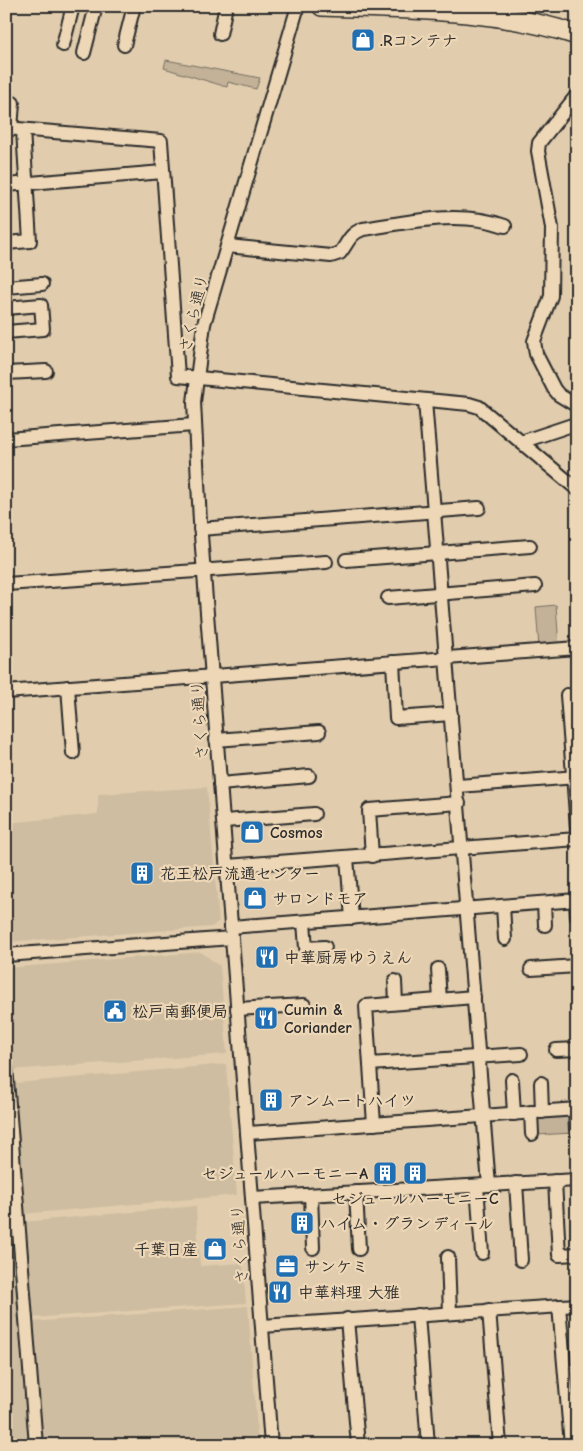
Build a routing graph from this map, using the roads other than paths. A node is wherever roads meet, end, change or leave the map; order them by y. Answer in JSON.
{"nodes":[{"id":1,"x":73,"y":6,"type":"edge"},
{"id":2,"x":96,"y":6,"type":"edge"},
{"id":3,"x":134,"y":6,"type":"edge"},
{"id":4,"x":226,"y":6,"type":"edge"},
{"id":5,"x":298,"y":6,"type":"edge"},
{"id":6,"x":322,"y":6,"type":"edge"},
{"id":7,"x":220,"y":34,"type":"dead end"},
{"id":8,"x":577,"y":35,"type":"edge"},
{"id":9,"x":130,"y":40,"type":"dead end"},
{"id":10,"x":63,"y":45,"type":"dead end"},
{"id":11,"x":84,"y":53,"type":"dead end"},
{"id":12,"x":577,"y":95,"type":"edge"},
{"id":13,"x":13,"y":103,"type":"dead end"},
{"id":14,"x":13,"y":129,"type":"edge"},
{"id":15,"x":162,"y":172,"type":"junction"},
{"id":16,"x":26,"y":183,"type":"junction"},
{"id":17,"x":6,"y":185,"type":"edge"},
{"id":18,"x":505,"y":226,"type":"dead end"},
{"id":19,"x":6,"y":242,"type":"edge"},
{"id":20,"x":227,"y":246,"type":"junction"},
{"id":21,"x":42,"y":284,"type":"dead end"},
{"id":22,"x":6,"y":287,"type":"edge"},
{"id":23,"x":6,"y":308,"type":"edge"},
{"id":24,"x":6,"y":332,"type":"edge"},
{"id":25,"x":46,"y":371,"type":"dead end"},
{"id":26,"x":6,"y":373,"type":"edge"},
{"id":27,"x":196,"y":377,"type":"junction"},
{"id":28,"x":425,"y":401,"type":"junction"},
{"id":29,"x":577,"y":406,"type":"edge"},
{"id":30,"x":194,"y":425,"type":"junction"},
{"id":31,"x":572,"y":425,"type":"dead end"},
{"id":32,"x":6,"y":439,"type":"edge"},
{"id":33,"x":521,"y":442,"type":"junction"},
{"id":34,"x":575,"y":486,"type":"edge"},
{"id":35,"x":479,"y":508,"type":"dead end"},
{"id":36,"x":434,"y":511,"type":"junction"},
{"id":37,"x":200,"y":529,"type":"junction"},
{"id":38,"x":530,"y":546,"type":"dead end"},
{"id":39,"x":438,"y":553,"type":"junction"},
{"id":40,"x":346,"y":560,"type":"dead end"},
{"id":41,"x":326,"y":562,"type":"dead end"},
{"id":42,"x":204,"y":571,"type":"junction"},
{"id":43,"x":6,"y":584,"type":"edge"},
{"id":44,"x":535,"y":586,"type":"dead end"},
{"id":45,"x":441,"y":594,"type":"junction"},
{"id":46,"x":388,"y":598,"type":"dead end"},
{"id":47,"x":577,"y":648,"type":"edge"},
{"id":48,"x":446,"y":658,"type":"junction"},
{"id":49,"x":393,"y":662,"type":"junction"},
{"id":50,"x":211,"y":676,"type":"junction"},
{"id":51,"x":68,"y":687,"type":"junction"},
{"id":52,"x":6,"y":692,"type":"edge"},
{"id":53,"x":567,"y":695,"type":"dead end"},
{"id":54,"x":451,"y":714,"type":"junction"},
{"id":55,"x":573,"y":722,"type":"edge"},
{"id":56,"x":319,"y":732,"type":"dead end"},
{"id":57,"x":216,"y":740,"type":"junction"},
{"id":58,"x":73,"y":753,"type":"dead end"},
{"id":59,"x":309,"y":776,"type":"dead end"},
{"id":60,"x":575,"y":777,"type":"edge"},
{"id":61,"x":220,"y":784,"type":"junction"},
{"id":62,"x":458,"y":786,"type":"junction"},
{"id":63,"x":459,"y":803,"type":"junction"},
{"id":64,"x":314,"y":814,"type":"dead end"},
{"id":65,"x":225,"y":821,"type":"junction"},
{"id":66,"x":577,"y":828,"type":"edge"},
{"id":67,"x":577,"y":838,"type":"edge"},
{"id":68,"x":462,"y":847,"type":"junction"},
{"id":69,"x":372,"y":856,"type":"junction"},
{"id":70,"x":347,"y":858,"type":"junction"},
{"id":71,"x":227,"y":866,"type":"junction"},
{"id":72,"x":576,"y":900,"type":"edge"},
{"id":73,"x":544,"y":903,"type":"junction"},
{"id":74,"x":503,"y":906,"type":"junction"},
{"id":75,"x":467,"y":908,"type":"junction"},
{"id":76,"x":577,"y":917,"type":"edge"},
{"id":77,"x":352,"y":918,"type":"junction"},
{"id":78,"x":304,"y":922,"type":"junction"},
{"id":79,"x":545,"y":925,"type":"dead end"},
{"id":80,"x":232,"y":933,"type":"junction"},
{"id":81,"x":505,"y":939,"type":"dead end"},
{"id":82,"x":325,"y":947,"type":"dead end"},
{"id":83,"x":6,"y":955,"type":"edge"},
{"id":84,"x":577,"y":966,"type":"edge"},
{"id":85,"x":438,"y":969,"type":"dead end"},
{"id":86,"x":532,"y":969,"type":"dead end"},
{"id":87,"x":395,"y":981,"type":"dead end"},
{"id":88,"x":474,"y":997,"type":"junction"},
{"id":89,"x":440,"y":1000,"type":"junction"},
{"id":90,"x":396,"y":1003,"type":"junction"},
{"id":91,"x":304,"y":1005,"type":"dead end"},
{"id":92,"x":238,"y":1009,"type":"junction"},
{"id":93,"x":577,"y":1049,"type":"edge"},
{"id":94,"x":556,"y":1050,"type":"dead end"},
{"id":95,"x":521,"y":1054,"type":"dead end"},
{"id":96,"x":479,"y":1057,"type":"junction"},
{"id":97,"x":370,"y":1064,"type":"junction"},
{"id":98,"x":6,"y":1067,"type":"edge"},
{"id":99,"x":512,"y":1080,"type":"dead end"},
{"id":100,"x":541,"y":1083,"type":"dead end"},
{"id":101,"x":576,"y":1109,"type":"edge"},
{"id":102,"x":537,"y":1112,"type":"junction"},
{"id":103,"x":514,"y":1114,"type":"junction"},
{"id":104,"x":483,"y":1116,"type":"junction"},
{"id":105,"x":374,"y":1124,"type":"junction"},
{"id":106,"x":576,"y":1131,"type":"edge"},
{"id":107,"x":247,"y":1133,"type":"junction"},
{"id":108,"x":532,"y":1134,"type":"dead end"},
{"id":109,"x":577,"y":1180,"type":"edge"},
{"id":110,"x":554,"y":1181,"type":"junction"},
{"id":111,"x":516,"y":1183,"type":"junction"},
{"id":112,"x":483,"y":1185,"type":"junction"},
{"id":113,"x":356,"y":1192,"type":"junction"},
{"id":114,"x":311,"y":1195,"type":"junction"},
{"id":115,"x":252,"y":1198,"type":"junction"},
{"id":116,"x":313,"y":1248,"type":"dead end"},
{"id":117,"x":359,"y":1249,"type":"dead end"},
{"id":118,"x":482,"y":1253,"type":"dead end"},
{"id":119,"x":577,"y":1254,"type":"edge"},
{"id":120,"x":448,"y":1257,"type":"dead end"},
{"id":121,"x":521,"y":1260,"type":"dead end"},
{"id":122,"x":577,"y":1305,"type":"edge"},
{"id":123,"x":559,"y":1306,"type":"junction"},
{"id":124,"x":489,"y":1310,"type":"junction"},
{"id":125,"x":450,"y":1313,"type":"junction"},
{"id":126,"x":418,"y":1315,"type":"junction"},
{"id":127,"x":348,"y":1319,"type":"junction"},
{"id":128,"x":262,"y":1326,"type":"junction"},
{"id":129,"x":36,"y":1445,"type":"edge"},
{"id":130,"x":272,"y":1445,"type":"edge"},
{"id":131,"x":358,"y":1445,"type":"edge"},
{"id":132,"x":428,"y":1445,"type":"edge"},
{"id":133,"x":500,"y":1445,"type":"edge"},
{"id":134,"x":571,"y":1445,"type":"edge"}],
"edges":[{"from":1,"to":10,"type":"street"},
{"from":2,"to":11,"type":"street"},
{"from":3,"to":9,"type":"street"},
{"from":4,"to":7,"type":"street"},
{"from":5,"to":20,"type":"street","name":"さくら通り"},
{"from":6,"to":8,"type":"highway"},
{"from":12,"to":29,"type":"street"},
{"from":13,"to":14,"type":"street"},
{"from":14,"to":15,"type":"street"},
{"from":14,"to":16,"type":"street"},
{"from":15,"to":16,"type":"street"},
{"from":15,"to":27,"type":"street"},
{"from":16,"to":17,"type":"street"},
{"from":16,"to":19,"type":"street"},
{"from":18,"to":20,"type":"street"},
{"from":20,"to":27,"type":"street","name":"さくら通り"},
{"from":21,"to":22,"type":"street"},
{"from":23,"to":24,"type":"street"},
{"from":25,"to":26,"type":"street"},
{"from":27,"to":28,"type":"street"},
{"from":27,"to":30,"type":"street","name":"さくら通り"},
{"from":28,"to":33,"type":"street"},
{"from":28,"to":36,"type":"street"},
{"from":30,"to":32,"type":"street"},
{"from":30,"to":37,"type":"street","name":"さくら通り"},
{"from":31,"to":33,"type":"street"},
{"from":33,"to":34,"type":"street"},
{"from":35,"to":36,"type":"street"},
{"from":36,"to":37,"type":"street"},
{"from":36,"to":39,"type":"street"},
{"from":37,"to":42,"type":"street","name":"さくら通り"},
{"from":38,"to":39,"type":"street"},
{"from":39,"to":40,"type":"street"},
{"from":39,"to":45,"type":"street"},
{"from":41,"to":42,"type":"street"},
{"from":42,"to":43,"type":"street"},
{"from":42,"to":50,"type":"street","name":"さくら通り"},
{"from":44,"to":45,"type":"street"},
{"from":45,"to":46,"type":"street"},
{"from":45,"to":48,"type":"street"},
{"from":47,"to":48,"type":"street"},
{"from":48,"to":49,"type":"street"},
{"from":48,"to":54,"type":"street"},
{"from":49,"to":50,"type":"street"},
{"from":49,"to":54,"type":"street"},
{"from":50,"to":51,"type":"street"},
{"from":50,"to":57,"type":"street","name":"さくら通り"},
{"from":51,"to":52,"type":"street"},
{"from":51,"to":58,"type":"street"},
{"from":53,"to":55,"type":"street"},
{"from":54,"to":62,"type":"street"},
{"from":55,"to":60,"type":"street"},
{"from":56,"to":57,"type":"street"},
{"from":57,"to":61,"type":"street","name":"さくら通り"},
{"from":59,"to":61,"type":"street"},
{"from":60,"to":62,"type":"street"},
{"from":60,"to":66,"type":"street"},
{"from":61,"to":65,"type":"street","name":"さくら通り"},
{"from":62,"to":63,"type":"street"},
{"from":63,"to":68,"type":"street"},
{"from":63,"to":69,"type":"street"},
{"from":64,"to":65,"type":"street"},
{"from":65,"to":71,"type":"street","name":"さくら通り"},
{"from":67,"to":68,"type":"street"},
{"from":68,"to":69,"type":"street"},
{"from":68,"to":75,"type":"street"},
{"from":69,"to":70,"type":"street"},
{"from":70,"to":71,"type":"street"},
{"from":70,"to":77,"type":"street"},
{"from":71,"to":80,"type":"street","name":"さくら通り"},
{"from":72,"to":73,"type":"street"},
{"from":72,"to":76,"type":"street"},
{"from":73,"to":74,"type":"street"},
{"from":73,"to":79,"type":"street"},
{"from":74,"to":75,"type":"street"},
{"from":74,"to":81,"type":"street"},
{"from":75,"to":77,"type":"street"},
{"from":75,"to":88,"type":"street"},
{"from":77,"to":78,"type":"street"},
{"from":78,"to":80,"type":"street"},
{"from":78,"to":82,"type":"street"},
{"from":80,"to":83,"type":"street"},
{"from":80,"to":92,"type":"street","name":"さくら通り"},
{"from":84,"to":86,"type":"street"},
{"from":85,"to":89,"type":"street"},
{"from":87,"to":90,"type":"street"},
{"from":88,"to":89,"type":"street"},
{"from":88,"to":96,"type":"street"},
{"from":89,"to":90,"type":"street"},
{"from":90,"to":97,"type":"street"},
{"from":91,"to":92,"type":"street"},
{"from":92,"to":107,"type":"street","name":"さくら通り"},
{"from":93,"to":94,"type":"street"},
{"from":95,"to":96,"type":"street"},
{"from":96,"to":97,"type":"street"},
{"from":96,"to":104,"type":"street"},
{"from":97,"to":105,"type":"street"},
{"from":98,"to":129,"type":"street"},
{"from":99,"to":103,"type":"street"},
{"from":100,"to":102,"type":"street"},
{"from":101,"to":102,"type":"street"},
{"from":101,"to":106,"type":"street"},
{"from":102,"to":103,"type":"street"},
{"from":102,"to":108,"type":"street"},
{"from":103,"to":104,"type":"street"},
{"from":104,"to":105,"type":"street"},
{"from":104,"to":112,"type":"street"},
{"from":105,"to":107,"type":"street"},
{"from":107,"to":115,"type":"street","name":"さくら通り"},
{"from":109,"to":110,"type":"street"},
{"from":110,"to":111,"type":"street"},
{"from":110,"to":119,"type":"street"},
{"from":111,"to":112,"type":"street"},
{"from":111,"to":121,"type":"street"},
{"from":112,"to":113,"type":"street"},
{"from":112,"to":118,"type":"street"},
{"from":113,"to":114,"type":"street"},
{"from":113,"to":117,"type":"street"},
{"from":114,"to":115,"type":"street"},
{"from":114,"to":116,"type":"street"},
{"from":115,"to":128,"type":"street","name":"さくら通り"},
{"from":120,"to":125,"type":"street"},
{"from":122,"to":123,"type":"street"},
{"from":123,"to":124,"type":"street"},
{"from":123,"to":134,"type":"street"},
{"from":124,"to":125,"type":"street"},
{"from":124,"to":133,"type":"street"},
{"from":125,"to":126,"type":"street"},
{"from":126,"to":127,"type":"street"},
{"from":126,"to":132,"type":"street"},
{"from":127,"to":128,"type":"street"},
{"from":127,"to":131,"type":"street"},
{"from":128,"to":130,"type":"street","name":"さくら通り"}]}
